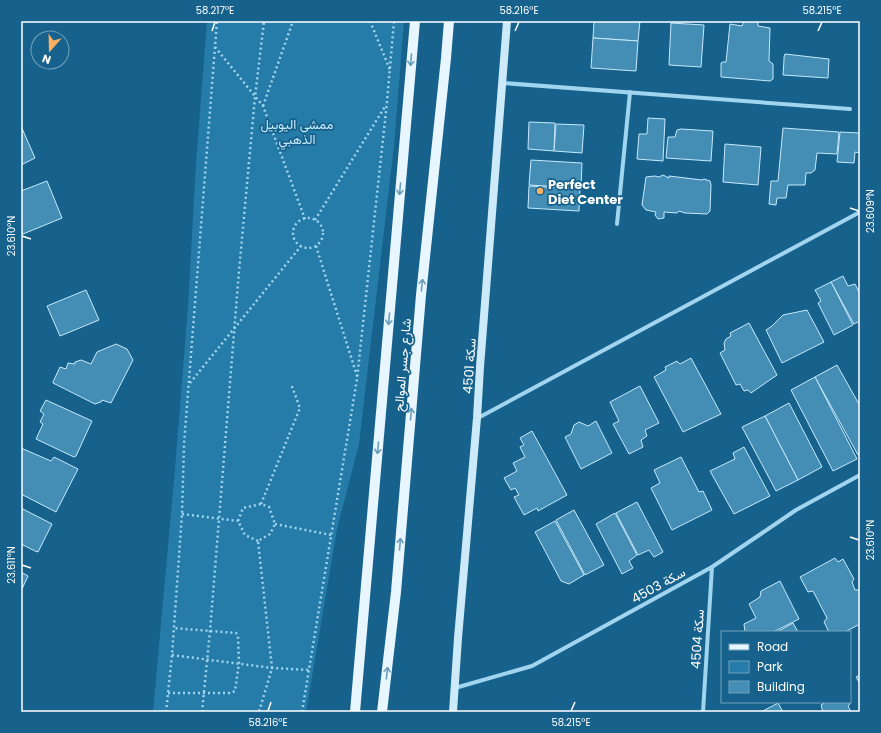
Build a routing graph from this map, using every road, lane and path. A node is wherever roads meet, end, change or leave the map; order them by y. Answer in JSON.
{"nodes":[{"id":1,"x":218,"y":21,"type":"edge"},
{"id":2,"x":264,"y":21,"type":"edge"},
{"id":3,"x":293,"y":21,"type":"edge"},
{"id":4,"x":370,"y":21,"type":"edge"},
{"id":5,"x":394,"y":21,"type":"edge"},
{"id":6,"x":415,"y":21,"type":"edge"},
{"id":7,"x":449,"y":21,"type":"edge"},
{"id":8,"x":456,"y":21,"type":"edge"},
{"id":9,"x":508,"y":21,"type":"edge"},
{"id":10,"x":215,"y":47,"type":"junction"},
{"id":11,"x":446,"y":58,"type":"junction"},
{"id":12,"x":390,"y":70,"type":"junction"},
{"id":13,"x":503,"y":83,"type":"junction"},
{"id":14,"x":630,"y":92,"type":"junction"},
{"id":15,"x":255,"y":97,"type":"junction"},
{"id":16,"x":387,"y":102,"type":"junction"},
{"id":17,"x":263,"y":106,"type":"junction"},
{"id":18,"x":850,"y":109,"type":"dead end"},
{"id":19,"x":860,"y":212,"type":"edge"},
{"id":20,"x":305,"y":219,"type":"junction"},
{"id":21,"x":316,"y":220,"type":"junction"},
{"id":22,"x":617,"y":224,"type":"dead end"},
{"id":23,"x":300,"y":246,"type":"junction"},
{"id":24,"x":316,"y":246,"type":"junction"},
{"id":25,"x":235,"y":327,"type":"junction"},
{"id":26,"x":357,"y":378,"type":"junction"},
{"id":27,"x":189,"y":384,"type":"junction"},
{"id":28,"x":291,"y":384,"type":"dead end"},
{"id":29,"x":477,"y":418,"type":"junction"},
{"id":30,"x":860,"y":475,"type":"edge"},
{"id":31,"x":261,"y":504,"type":"junction"},
{"id":32,"x":182,"y":514,"type":"junction"},
{"id":33,"x":219,"y":518,"type":"junction"},
{"id":34,"x":238,"y":521,"type":"junction"},
{"id":35,"x":275,"y":524,"type":"junction"},
{"id":36,"x":331,"y":535,"type":"junction"},
{"id":37,"x":258,"y":541,"type":"junction"},
{"id":38,"x":712,"y":567,"type":"junction"},
{"id":39,"x":174,"y":628,"type":"junction"},
{"id":40,"x":210,"y":630,"type":"junction"},
{"id":41,"x":172,"y":655,"type":"junction"},
{"id":42,"x":207,"y":659,"type":"junction"},
{"id":43,"x":239,"y":664,"type":"junction"},
{"id":44,"x":272,"y":668,"type":"junction"},
{"id":45,"x":309,"y":670,"type":"junction"},
{"id":46,"x":455,"y":688,"type":"junction"},
{"id":47,"x":168,"y":693,"type":"junction"},
{"id":48,"x":203,"y":693,"type":"junction"},
{"id":49,"x":166,"y":712,"type":"edge"},
{"id":50,"x":202,"y":712,"type":"edge"},
{"id":51,"x":259,"y":712,"type":"edge"},
{"id":52,"x":302,"y":712,"type":"edge"},
{"id":53,"x":355,"y":712,"type":"edge"},
{"id":54,"x":382,"y":712,"type":"edge"},
{"id":55,"x":453,"y":712,"type":"edge"},
{"id":56,"x":702,"y":712,"type":"edge"}],
"edges":[{"from":1,"to":10,"type":"path"},
{"from":2,"to":15,"type":"path"},
{"from":3,"to":17,"type":"path"},
{"from":4,"to":12,"type":"path"},
{"from":5,"to":12,"type":"path"},
{"from":6,"to":53,"type":"main road","name":"شارع جسر الموالح","one_way":true},
{"from":7,"to":11,"type":"main road","name":"شارع جسر الموالح"},
{"from":8,"to":11,"type":"main road"},
{"from":9,"to":13,"type":"street","name":"سكة 4501"},
{"from":10,"to":15,"type":"path"},
{"from":10,"to":27,"type":"path"},
{"from":54,"to":11,"type":"main road","name":"شارع جسر الموالح","one_way":true},
{"from":12,"to":16,"type":"path"},
{"from":13,"to":14,"type":"street"},
{"from":13,"to":29,"type":"street","name":"سكة 4501"},
{"from":14,"to":18,"type":"street"},
{"from":14,"to":22,"type":"street"},
{"from":15,"to":17,"type":"path"},
{"from":15,"to":25,"type":"path"},
{"from":16,"to":21,"type":"path"},
{"from":16,"to":26,"type":"path"},
{"from":17,"to":20,"type":"path"},
{"from":19,"to":29,"type":"street"},
{"from":20,"to":21,"type":"path"},
{"from":20,"to":23,"type":"path"},
{"from":21,"to":24,"type":"path"},
{"from":23,"to":24,"type":"path"},
{"from":23,"to":25,"type":"path"},
{"from":24,"to":26,"type":"path"},
{"from":25,"to":27,"type":"path"},
{"from":25,"to":33,"type":"path"},
{"from":26,"to":36,"type":"path"},
{"from":27,"to":32,"type":"path"},
{"from":28,"to":31,"type":"path"},
{"from":29,"to":46,"type":"street","name":"سكة 4501"},
{"from":30,"to":38,"type":"street","name":"سكة 4503"},
{"from":31,"to":34,"type":"path"},
{"from":31,"to":35,"type":"path"},
{"from":32,"to":33,"type":"path"},
{"from":32,"to":39,"type":"path"},
{"from":33,"to":34,"type":"path"},
{"from":33,"to":40,"type":"path"},
{"from":34,"to":37,"type":"path"},
{"from":35,"to":36,"type":"path"},
{"from":35,"to":37,"type":"path"},
{"from":36,"to":45,"type":"path"},
{"from":37,"to":44,"type":"path"},
{"from":38,"to":46,"type":"street","name":"سكة 4503"},
{"from":38,"to":56,"type":"street","name":"سكة 4504"},
{"from":39,"to":40,"type":"path"},
{"from":39,"to":41,"type":"path"},
{"from":40,"to":42,"type":"path"},
{"from":40,"to":43,"type":"path"},
{"from":41,"to":42,"type":"path"},
{"from":41,"to":47,"type":"path"},
{"from":42,"to":43,"type":"path"},
{"from":42,"to":48,"type":"path"},
{"from":43,"to":44,"type":"path"},
{"from":43,"to":48,"type":"path"},
{"from":44,"to":45,"type":"path"},
{"from":44,"to":51,"type":"path"},
{"from":45,"to":52,"type":"path"},
{"from":46,"to":55,"type":"street","name":"سكة 4501"},
{"from":47,"to":48,"type":"path"},
{"from":47,"to":49,"type":"path"},
{"from":48,"to":50,"type":"path"}]}
